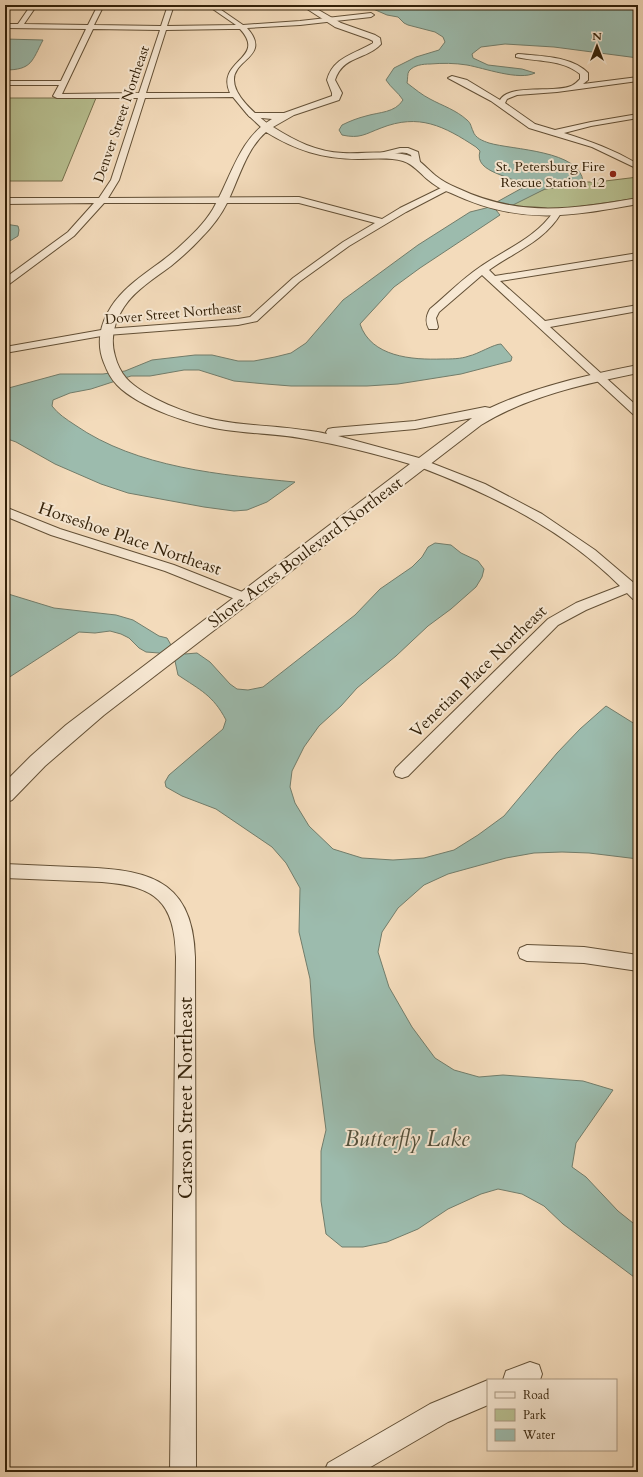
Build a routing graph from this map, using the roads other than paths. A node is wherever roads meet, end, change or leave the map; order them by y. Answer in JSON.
{"nodes":[{"id":1,"x":34,"y":5,"type":"edge"},
{"id":2,"x":101,"y":5,"type":"edge"},
{"id":3,"x":201,"y":5,"type":"edge"},
{"id":4,"x":210,"y":5,"type":"edge"},
{"id":5,"x":305,"y":5,"type":"edge"},
{"id":6,"x":171,"y":6,"type":"edge"},
{"id":7,"x":371,"y":15,"type":"dead end"},
{"id":8,"x":330,"y":20,"type":"junction"},
{"id":9,"x":5,"y":26,"type":"edge"},
{"id":10,"x":20,"y":26,"type":"junction"},
{"id":11,"x":241,"y":27,"type":"junction"},
{"id":12,"x":91,"y":28,"type":"junction"},
{"id":13,"x":164,"y":28,"type":"junction"},
{"id":14,"x":518,"y":56,"type":"dead end"},
{"id":15,"x":581,"y":70,"type":"junction"},
{"id":16,"x":591,"y":74,"type":"dead end"},
{"id":17,"x":603,"y":77,"type":"dead end"},
{"id":18,"x":452,"y":78,"type":"dead end"},
{"id":19,"x":636,"y":79,"type":"edge"},
{"id":20,"x":464,"y":82,"type":"junction"},
{"id":21,"x":5,"y":83,"type":"edge"},
{"id":22,"x":64,"y":83,"type":"junction"},
{"id":23,"x":576,"y":86,"type":"junction"},
{"id":24,"x":489,"y":88,"type":"dead end"},
{"id":25,"x":502,"y":89,"type":"dead end"},
{"id":26,"x":530,"y":91,"type":"junction"},
{"id":27,"x":143,"y":95,"type":"junction"},
{"id":28,"x":236,"y":95,"type":"junction"},
{"id":29,"x":501,"y":104,"type":"junction"},
{"id":30,"x":253,"y":115,"type":"junction"},
{"id":31,"x":284,"y":116,"type":"junction"},
{"id":32,"x":638,"y":116,"type":"edge"},
{"id":33,"x":266,"y":126,"type":"junction"},
{"id":34,"x":554,"y":133,"type":"junction"},
{"id":35,"x":282,"y":137,"type":"junction"},
{"id":36,"x":254,"y":141,"type":"junction"},
{"id":37,"x":638,"y":156,"type":"edge"},
{"id":38,"x":625,"y":159,"type":"junction"},
{"id":39,"x":638,"y":167,"type":"edge"},
{"id":40,"x":448,"y":188,"type":"junction"},
{"id":41,"x":102,"y":200,"type":"junction"},
{"id":42,"x":224,"y":200,"type":"junction"},
{"id":43,"x":5,"y":201,"type":"edge"},
{"id":44,"x":638,"y":201,"type":"edge"},
{"id":45,"x":557,"y":213,"type":"junction"},
{"id":46,"x":383,"y":222,"type":"junction"},
{"id":47,"x":638,"y":256,"type":"edge"},
{"id":48,"x":482,"y":270,"type":"junction"},
{"id":49,"x":493,"y":279,"type":"junction"},
{"id":50,"x":5,"y":283,"type":"edge"},
{"id":51,"x":638,"y":308,"type":"edge"},
{"id":52,"x":542,"y":325,"type":"junction"},
{"id":53,"x":433,"y":327,"type":"dead end"},
{"id":54,"x":107,"y":332,"type":"junction"},
{"id":55,"x":5,"y":350,"type":"edge"},
{"id":56,"x":638,"y":369,"type":"edge"},
{"id":57,"x":598,"y":377,"type":"junction"},
{"id":58,"x":506,"y":406,"type":"junction"},
{"id":59,"x":638,"y":413,"type":"edge"},
{"id":60,"x":303,"y":434,"type":"junction"},
{"id":61,"x":421,"y":463,"type":"junction"},
{"id":62,"x":5,"y":511,"type":"edge"},
{"id":63,"x":634,"y":592,"type":"edge"},
{"id":64,"x":245,"y":598,"type":"junction"},
{"id":65,"x":402,"y":772,"type":"dead end"},
{"id":66,"x":5,"y":795,"type":"edge"},
{"id":67,"x":5,"y":871,"type":"edge"},
{"id":68,"x":527,"y":953,"type":"dead end"},
{"id":69,"x":638,"y":963,"type":"edge"},
{"id":70,"x":487,"y":1392,"type":"edge"},
{"id":71,"x":183,"y":1472,"type":"edge"},
{"id":72,"x":337,"y":1472,"type":"edge"}],
"edges":[{"from":1,"to":10,"type":"street"},
{"from":2,"to":12,"type":"street"},
{"from":3,"to":6,"type":"street"},
{"from":4,"to":11,"type":"street"},
{"from":5,"to":8,"type":"street"},
{"from":6,"to":13,"type":"street","name":"Denver Street Northeast"},
{"from":7,"to":8,"type":"street"},
{"from":8,"to":11,"type":"street"},
{"from":8,"to":31,"type":"street"},
{"from":9,"to":10,"type":"street"},
{"from":10,"to":12,"type":"street"},
{"from":11,"to":13,"type":"street"},
{"from":11,"to":28,"type":"street"},
{"from":12,"to":13,"type":"street"},
{"from":12,"to":22,"type":"street"},
{"from":13,"to":27,"type":"street","name":"Denver Street Northeast"},
{"from":14,"to":15,"type":"street"},
{"from":15,"to":16,"type":"street"},
{"from":15,"to":23,"type":"street"},
{"from":17,"to":19,"type":"street"},
{"from":18,"to":20,"type":"street"},
{"from":19,"to":23,"type":"street"},
{"from":20,"to":24,"type":"street"},
{"from":20,"to":29,"type":"street"},
{"from":21,"to":22,"type":"street"},
{"from":22,"to":27,"type":"street"},
{"from":23,"to":26,"type":"street"},
{"from":25,"to":26,"type":"street"},
{"from":26,"to":29,"type":"street"},
{"from":27,"to":28,"type":"street"},
{"from":27,"to":41,"type":"street","name":"Denver Street Northeast"},
{"from":28,"to":30,"type":"street"},
{"from":29,"to":34,"type":"street"},
{"from":30,"to":31,"type":"street"},
{"from":30,"to":33,"type":"street"},
{"from":31,"to":33,"type":"street"},
{"from":31,"to":35,"type":"street"},
{"from":32,"to":34,"type":"street"},
{"from":33,"to":35,"type":"street"},
{"from":33,"to":36,"type":"street"},
{"from":34,"to":38,"type":"street"},
{"from":35,"to":36,"type":"street"},
{"from":35,"to":40,"type":"street"},
{"from":36,"to":42,"type":"street"},
{"from":37,"to":38,"type":"street"},
{"from":38,"to":39,"type":"street"},
{"from":40,"to":45,"type":"street"},
{"from":40,"to":46,"type":"street","name":"Dover Street Northeast"},
{"from":41,"to":42,"type":"street"},
{"from":41,"to":43,"type":"street"},
{"from":41,"to":50,"type":"street","name":"Denver Street Northeast"},
{"from":42,"to":46,"type":"street"},
{"from":42,"to":54,"type":"street"},
{"from":44,"to":45,"type":"street"},
{"from":45,"to":48,"type":"street"},
{"from":46,"to":54,"type":"street","name":"Dover Street Northeast"},
{"from":47,"to":49,"type":"street"},
{"from":48,"to":49,"type":"street"},
{"from":48,"to":53,"type":"street"},
{"from":49,"to":52,"type":"street"},
{"from":51,"to":52,"type":"street"},
{"from":52,"to":57,"type":"street"},
{"from":54,"to":55,"type":"street","name":"Dover Street Northeast"},
{"from":54,"to":60,"type":"street"},
{"from":56,"to":57,"type":"street","name":"Shore Acres Boulevard Northeast"},
{"from":57,"to":58,"type":"street","name":"Shore Acres Boulevard Northeast"},
{"from":57,"to":59,"type":"street"},
{"from":58,"to":60,"type":"street"},
{"from":58,"to":61,"type":"street","name":"Shore Acres Boulevard Northeast"},
{"from":60,"to":61,"type":"street"},
{"from":61,"to":63,"type":"street"},
{"from":61,"to":64,"type":"street","name":"Shore Acres Boulevard Northeast"},
{"from":62,"to":64,"type":"street","name":"Horseshoe Place Northeast"},
{"from":63,"to":65,"type":"street","name":"Venetian Place Northeast"},
{"from":64,"to":66,"type":"street","name":"Shore Acres Boulevard Northeast"},
{"from":67,"to":71,"type":"street","name":"Carson Street Northeast"},
{"from":68,"to":69,"type":"street"},
{"from":70,"to":72,"type":"street"}]}
